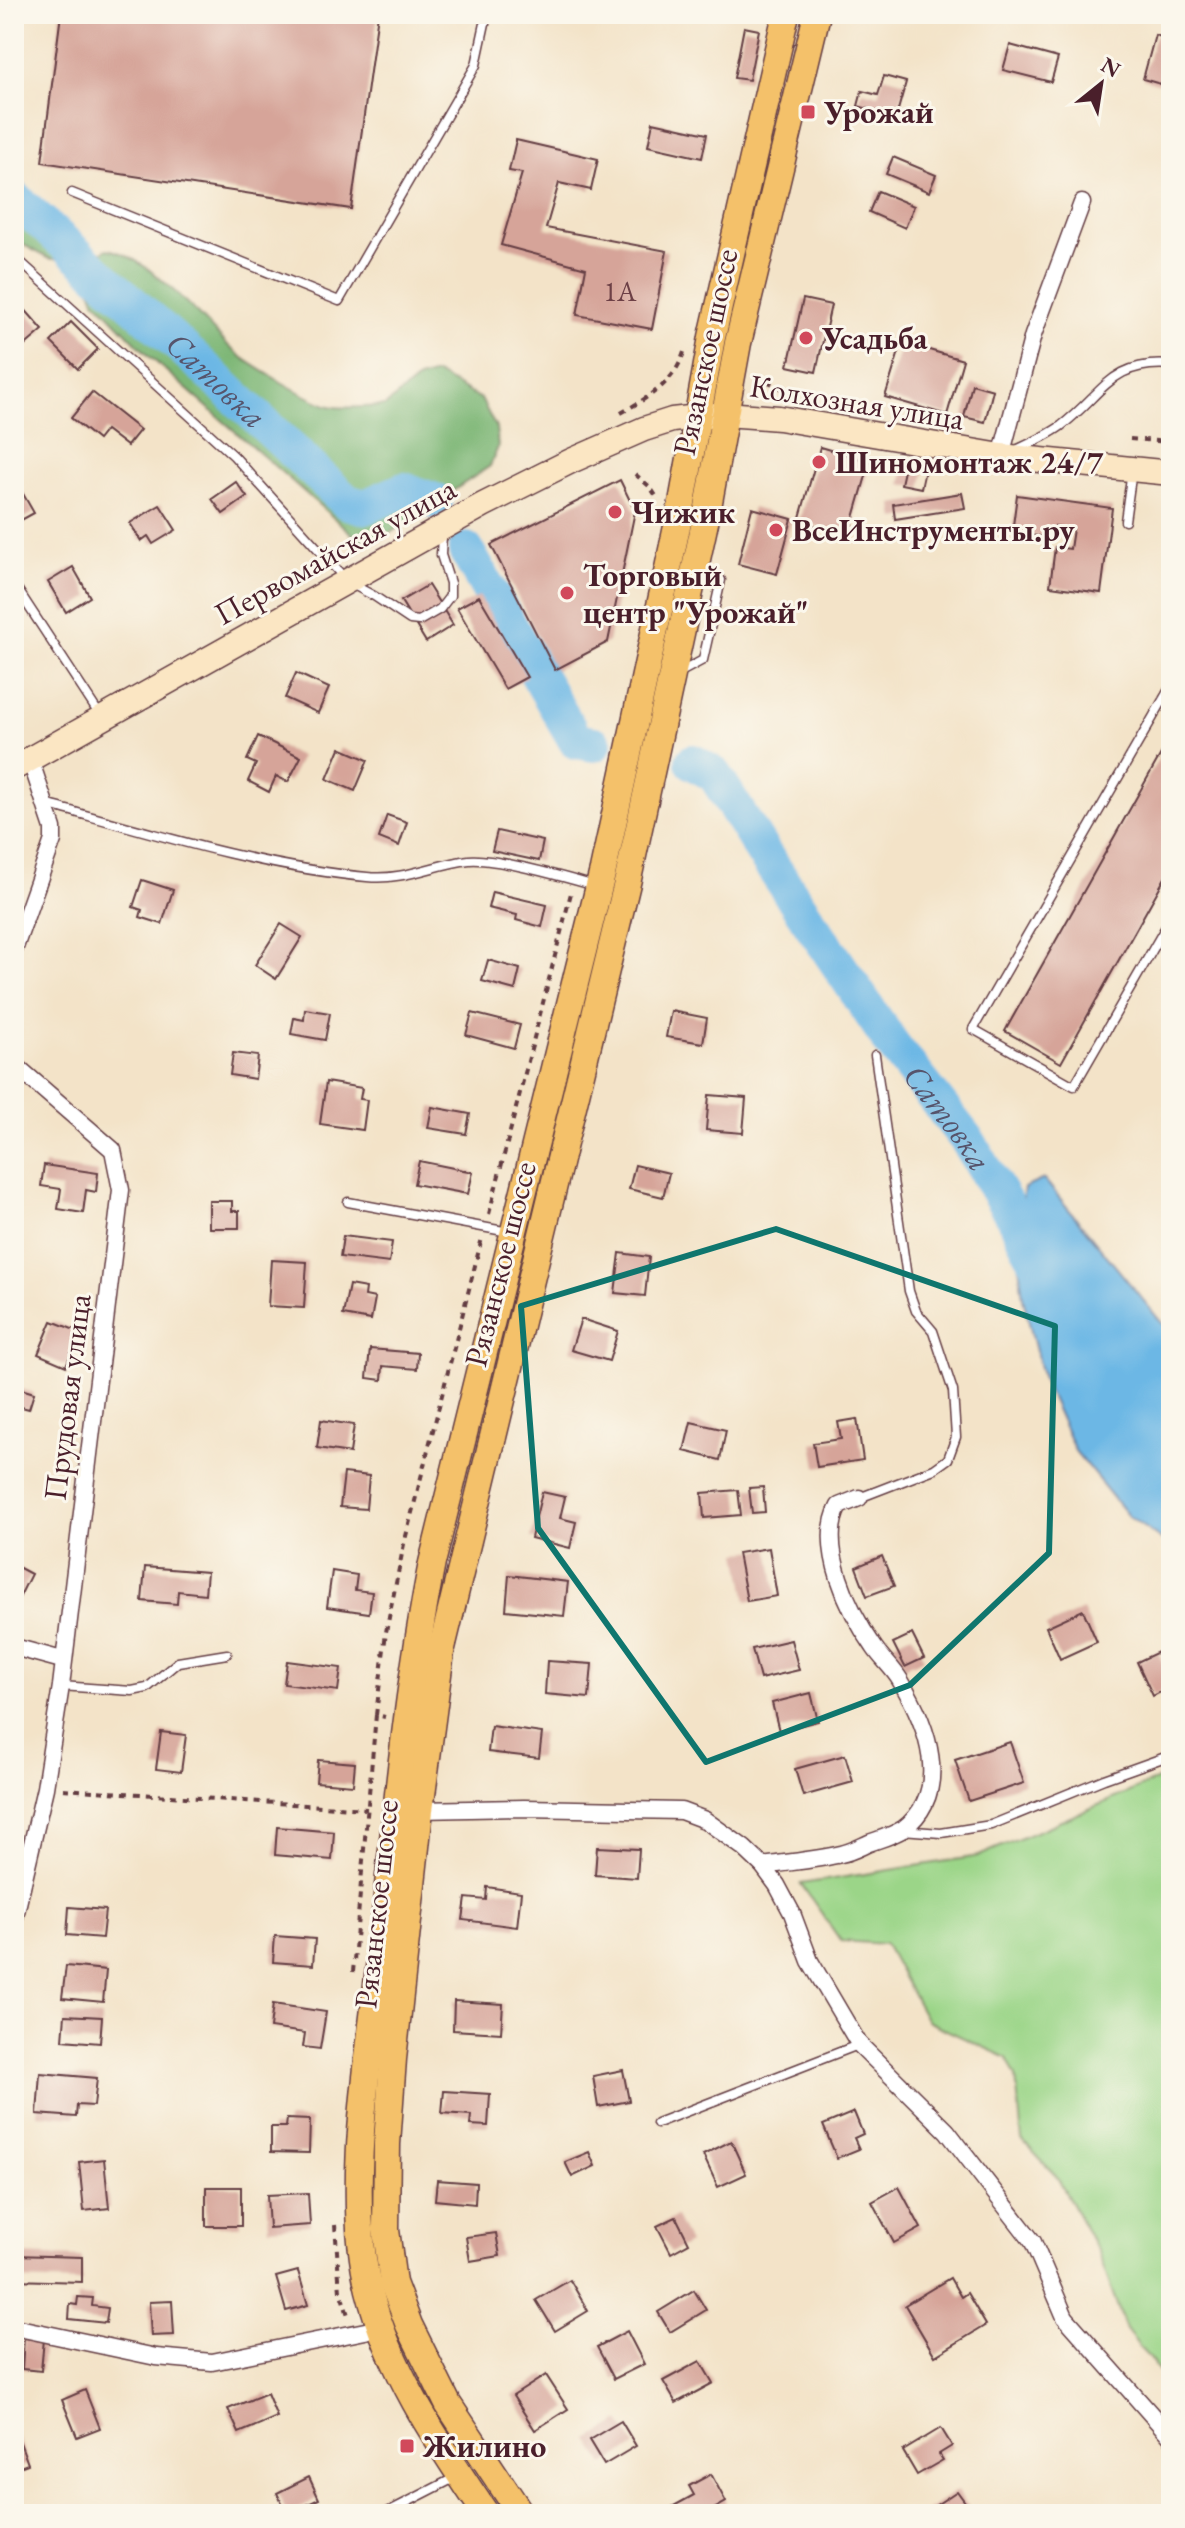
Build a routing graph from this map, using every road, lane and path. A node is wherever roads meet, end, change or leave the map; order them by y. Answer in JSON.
{"nodes":[{"id":1,"x":487,"y":14,"type":"edge"},
{"id":2,"x":786,"y":14,"type":"edge"},
{"id":3,"x":817,"y":14,"type":"edge"},
{"id":4,"x":72,"y":193,"type":"dead end"},
{"id":5,"x":1082,"y":203,"type":"dead end"},
{"id":6,"x":14,"y":256,"type":"edge"},
{"id":7,"x":686,"y":343,"type":"dead end"},
{"id":8,"x":1171,"y":365,"type":"edge"},
{"id":9,"x":751,"y":370,"type":"dead end"},
{"id":10,"x":783,"y":389,"type":"dead end"},
{"id":11,"x":651,"y":396,"type":"dead end"},
{"id":12,"x":725,"y":414,"type":"junction"},
{"id":13,"x":698,"y":416,"type":"junction"},
{"id":14,"x":1130,"y":439,"type":"dead end"},
{"id":15,"x":1171,"y":442,"type":"edge"},
{"id":16,"x":1001,"y":456,"type":"junction"},
{"id":17,"x":1132,"y":469,"type":"junction"},
{"id":18,"x":1171,"y":473,"type":"edge"},
{"id":19,"x":635,"y":474,"type":"dead end"},
{"id":20,"x":660,"y":504,"type":"dead end"},
{"id":21,"x":1125,"y":521,"type":"dead end"},
{"id":22,"x":442,"y":529,"type":"junction"},
{"id":23,"x":348,"y":582,"type":"junction"},
{"id":24,"x":14,"y":584,"type":"edge"},
{"id":25,"x":1171,"y":686,"type":"edge"},
{"id":26,"x":101,"y":717,"type":"junction"},
{"id":27,"x":18,"y":766,"type":"edge"},
{"id":28,"x":45,"y":804,"type":"junction"},
{"id":29,"x":586,"y":884,"type":"junction"},
{"id":30,"x":1171,"y":918,"type":"edge"},
{"id":31,"x":14,"y":950,"type":"edge"},
{"id":32,"x":875,"y":1055,"type":"dead end"},
{"id":33,"x":14,"y":1064,"type":"edge"},
{"id":34,"x":348,"y":1202,"type":"dead end"},
{"id":35,"x":485,"y":1226,"type":"junction"},
{"id":36,"x":513,"y":1232,"type":"junction"},
{"id":37,"x":859,"y":1498,"type":"joint"},
{"id":38,"x":14,"y":1647,"type":"edge"},
{"id":39,"x":227,"y":1654,"type":"dead end"},
{"id":40,"x":62,"y":1660,"type":"junction"},
{"id":41,"x":61,"y":1686,"type":"junction"},
{"id":42,"x":376,"y":1715,"type":"dead end"},
{"id":43,"x":1171,"y":1755,"type":"edge"},
{"id":44,"x":45,"y":1788,"type":"junction"},
{"id":45,"x":367,"y":1809,"type":"dead end"},
{"id":46,"x":420,"y":1810,"type":"junction"},
{"id":47,"x":902,"y":1830,"type":"junction"},
{"id":48,"x":763,"y":1866,"type":"junction"},
{"id":49,"x":14,"y":1921,"type":"edge"},
{"id":50,"x":859,"y":2044,"type":"junction"},
{"id":51,"x":657,"y":2123,"type":"dead end"},
{"id":52,"x":14,"y":2327,"type":"edge"},
{"id":53,"x":380,"y":2328,"type":"junction"},
{"id":54,"x":1171,"y":2437,"type":"edge"},
{"id":55,"x":460,"y":2475,"type":"junction"},
{"id":56,"x":384,"y":2514,"type":"edge"},
{"id":57,"x":486,"y":2514,"type":"edge"},
{"id":58,"x":521,"y":2514,"type":"edge"}],
"edges":[{"from":1,"to":4,"type":"lane"},
{"from":2,"to":13,"type":"main road","name":"Рязанское шоссе"},
{"from":3,"to":12,"type":"main road","name":"Рязанское шоссе"},
{"from":5,"to":16,"type":"street"},
{"from":6,"to":23,"type":"lane"},
{"from":7,"to":11,"type":"path"},
{"from":8,"to":16,"type":"lane"},
{"from":9,"to":10,"type":"path"},
{"from":12,"to":13,"type":"main road","name":"Колхозная улица"},
{"from":12,"to":16,"type":"main road","name":"Колхозная улица"},
{"from":12,"to":46,"type":"main road","name":"Рязанское шоссе"},
{"from":13,"to":22,"type":"main road","name":"Первомайская улица"},
{"from":13,"to":29,"type":"main road","name":"Рязанское шоссе"},
{"from":14,"to":15,"type":"path"},
{"from":16,"to":17,"type":"main road","name":"Колхозная улица"},
{"from":17,"to":18,"type":"main road","name":"Колхозная улица"},
{"from":17,"to":21,"type":"lane"},
{"from":19,"to":20,"type":"path"},
{"from":22,"to":23,"type":"main road","name":"Первомайская улица"},
{"from":22,"to":23,"type":"lane"},
{"from":23,"to":26,"type":"main road","name":"Первомайская улица"},
{"from":24,"to":26,"type":"lane"},
{"from":25,"to":30,"type":"lane"},
{"from":26,"to":27,"type":"main road","name":"Первомайская улица"},
{"from":27,"to":28,"type":"street"},
{"from":28,"to":29,"type":"lane"},
{"from":28,"to":31,"type":"street"},
{"from":29,"to":35,"type":"path"},
{"from":29,"to":36,"type":"main road","name":"Рязанское шоссе"},
{"from":32,"to":37,"type":"lane"},
{"from":33,"to":40,"type":"street","name":"Прудовая улица"},
{"from":34,"to":35,"type":"lane"},
{"from":35,"to":36,"type":"lane"},
{"from":35,"to":42,"type":"path"},
{"from":36,"to":53,"type":"main road","name":"Рязанское шоссе"},
{"from":37,"to":47,"type":"street"},
{"from":38,"to":40,"type":"street"},
{"from":39,"to":41,"type":"lane"},
{"from":40,"to":41,"type":"street","name":"Прудовая улица"},
{"from":41,"to":44,"type":"street","name":"Прудовая улица"},
{"from":43,"to":47,"type":"lane"},
{"from":44,"to":45,"type":"path"},
{"from":44,"to":49,"type":"street","name":"Прудовая улица"},
{"from":46,"to":48,"type":"street"},
{"from":46,"to":58,"type":"main road","name":"Рязанское шоссе"},
{"from":47,"to":48,"type":"street"},
{"from":48,"to":50,"type":"street"},
{"from":50,"to":51,"type":"lane"},
{"from":50,"to":54,"type":"street"},
{"from":52,"to":53,"type":"street"},
{"from":53,"to":55,"type":"main road","name":"Рязанское шоссе"},
{"from":55,"to":56,"type":"lane"},
{"from":55,"to":57,"type":"main road","name":"Рязанское шоссе"}]}
